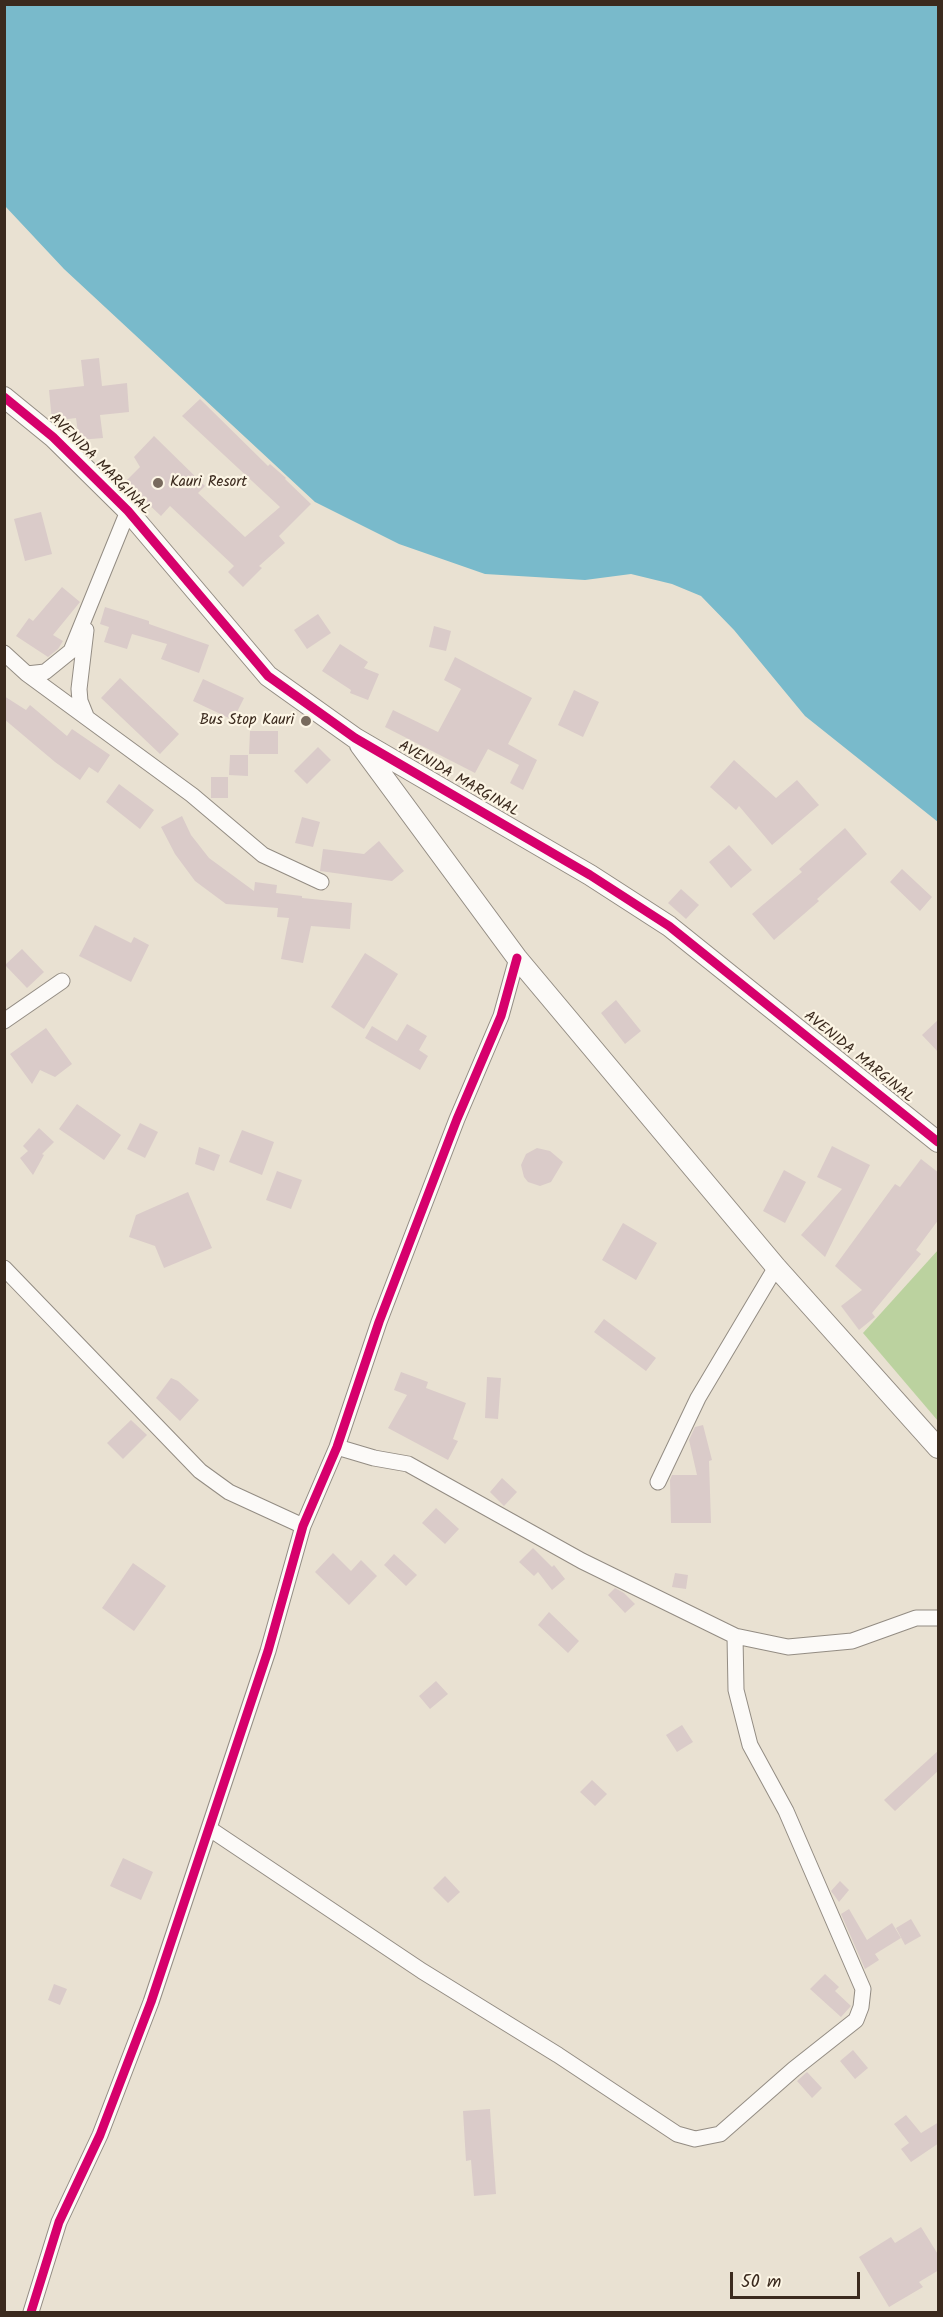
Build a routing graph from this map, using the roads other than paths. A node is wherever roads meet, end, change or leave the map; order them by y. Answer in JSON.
{"nodes":[{"id":1,"x":4,"y":397,"type":"edge"},
{"id":2,"x":128,"y":511,"type":"junction"},
{"id":3,"x":89,"y":609,"type":"junction"},
{"id":4,"x":4,"y":653,"type":"edge"},
{"id":5,"x":27,"y":674,"type":"junction"},
{"id":6,"x":86,"y":716,"type":"junction"},
{"id":7,"x":355,"y":738,"type":"junction"},
{"id":8,"x":321,"y":882,"type":"dead end"},
{"id":9,"x":517,"y":958,"type":"junction"},
{"id":10,"x":62,"y":981,"type":"dead end"},
{"id":11,"x":4,"y":1021,"type":"edge"},
{"id":12,"x":939,"y":1142,"type":"edge"},
{"id":13,"x":776,"y":1267,"type":"junction"},
{"id":14,"x":4,"y":1268,"type":"edge"},
{"id":15,"x":337,"y":1447,"type":"junction"},
{"id":16,"x":939,"y":1448,"type":"edge"},
{"id":17,"x":658,"y":1482,"type":"dead end"},
{"id":18,"x":303,"y":1526,"type":"junction"},
{"id":19,"x":939,"y":1618,"type":"edge"},
{"id":20,"x":735,"y":1636,"type":"junction"},
{"id":21,"x":210,"y":1829,"type":"junction"},
{"id":22,"x":31,"y":2313,"type":"edge"}],
"edges":[{"from":1,"to":2,"type":"street","name":"AVENIDA MARGINAL"},
{"from":2,"to":3,"type":"street"},
{"from":2,"to":7,"type":"street","name":"AVENIDA MARGINAL"},
{"from":3,"to":5,"type":"street"},
{"from":3,"to":6,"type":"street"},
{"from":4,"to":5,"type":"street"},
{"from":5,"to":6,"type":"street"},
{"from":6,"to":8,"type":"street"},
{"from":7,"to":9,"type":"street","name":"AVENIDA MARGINAL"},
{"from":7,"to":12,"type":"street","name":"AVENIDA MARGINAL"},
{"from":9,"to":13,"type":"street","name":"AVENIDA MARGINAL"},
{"from":9,"to":15,"type":"street"},
{"from":10,"to":11,"type":"street"},
{"from":13,"to":16,"type":"street","name":"AVENIDA MARGINAL"},
{"from":13,"to":17,"type":"street"},
{"from":14,"to":18,"type":"street"},
{"from":15,"to":18,"type":"street"},
{"from":15,"to":20,"type":"street"},
{"from":18,"to":21,"type":"street"},
{"from":19,"to":20,"type":"street"},
{"from":20,"to":21,"type":"street"},
{"from":21,"to":22,"type":"street"}]}
